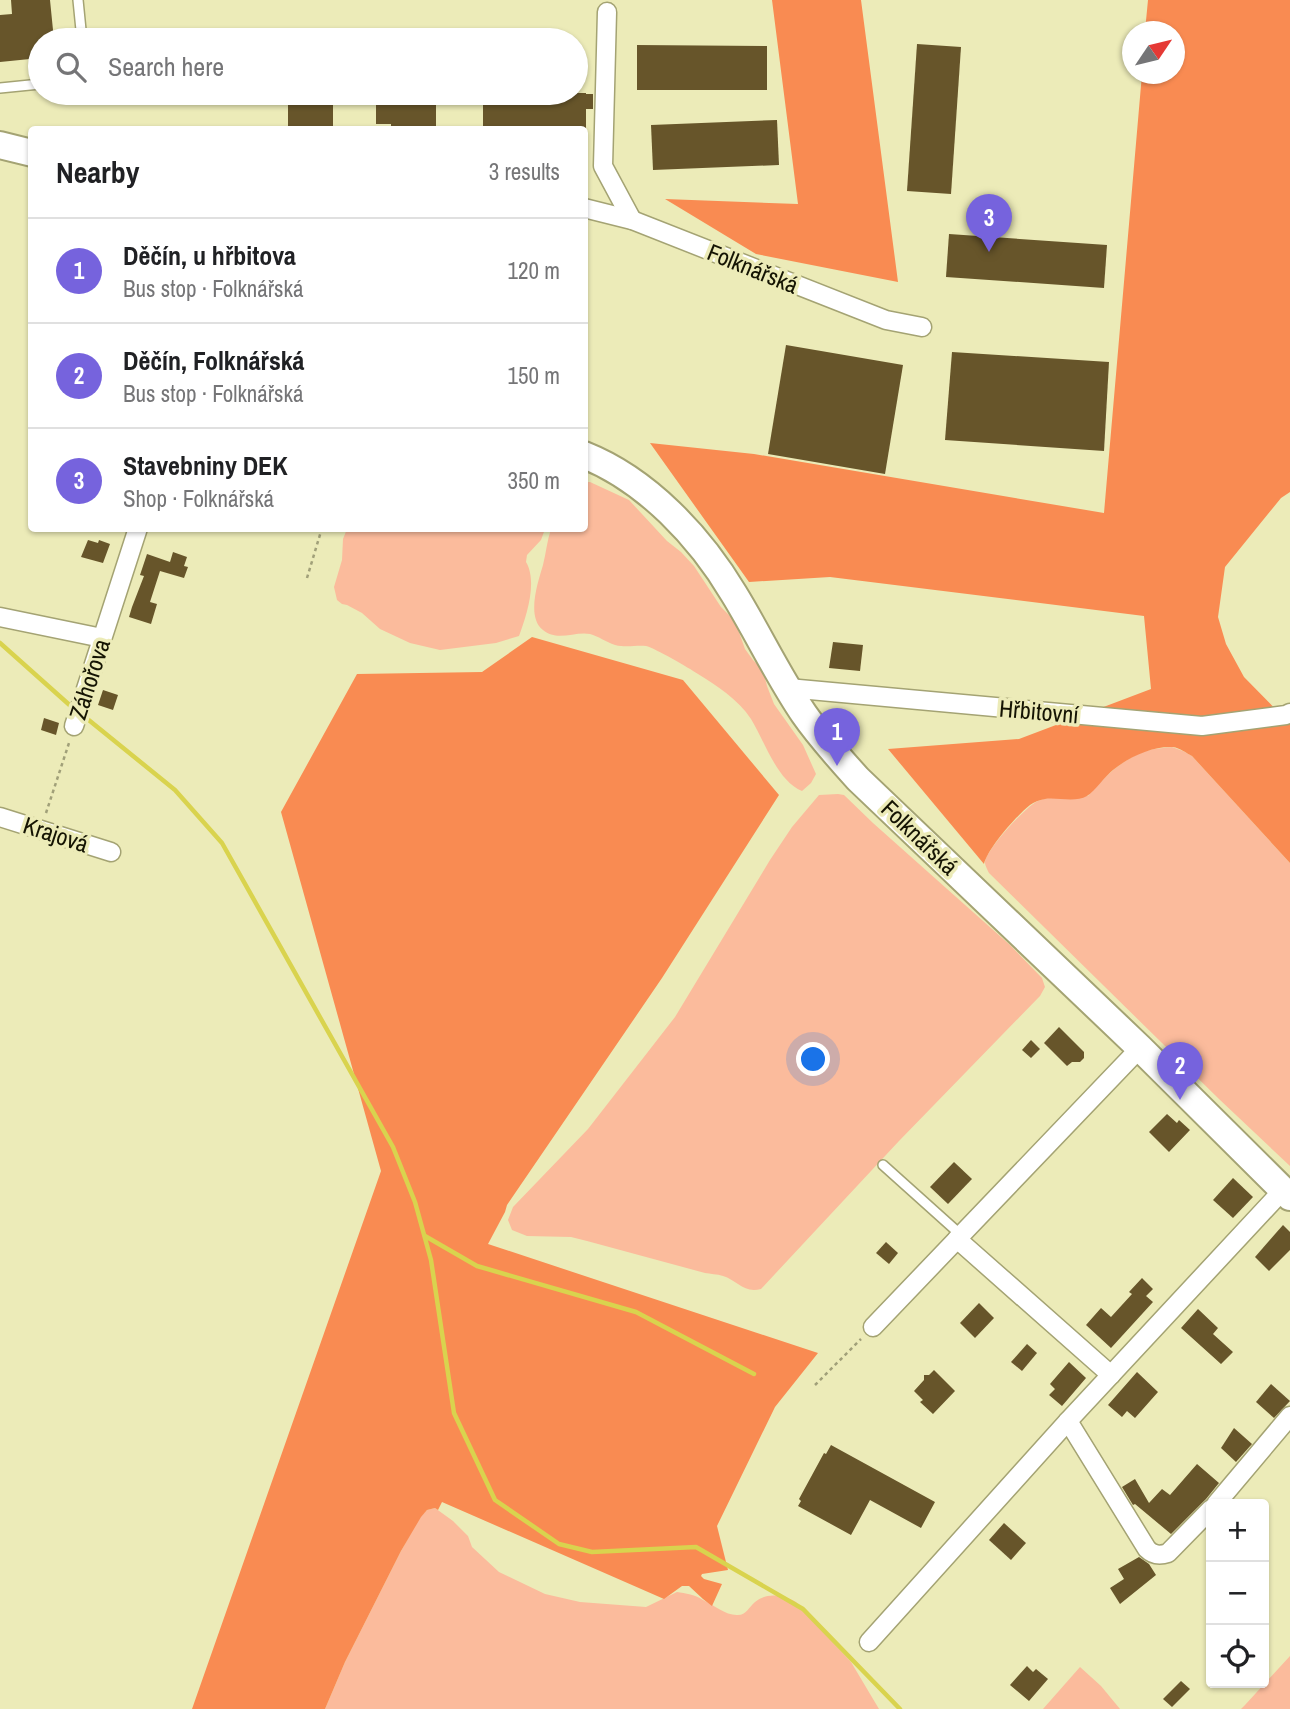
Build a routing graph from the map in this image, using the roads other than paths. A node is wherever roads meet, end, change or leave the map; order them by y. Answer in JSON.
{"nodes":[{"id":1,"x":78,"y":0,"type":"edge"},
{"id":2,"x":607,"y":12,"type":"dead end"},
{"id":3,"x":81,"y":28,"type":"edge"},
{"id":4,"x":28,"y":85,"type":"edge"},
{"id":5,"x":0,"y":88,"type":"edge"},
{"id":6,"x":0,"y":145,"type":"edge"},
{"id":7,"x":28,"y":152,"type":"edge"},
{"id":8,"x":588,"y":209,"type":"edge"},
{"id":9,"x":632,"y":220,"type":"junction"},
{"id":10,"x":922,"y":327,"type":"dead end"},
{"id":11,"x":588,"y":457,"type":"edge"},
{"id":12,"x":137,"y":532,"type":"edge"},
{"id":13,"x":0,"y":617,"type":"edge"},
{"id":14,"x":102,"y":638,"type":"junction"},
{"id":15,"x":788,"y":688,"type":"junction"},
{"id":16,"x":1290,"y":713,"type":"edge"},
{"id":17,"x":74,"y":726,"type":"road end"},
{"id":18,"x":0,"y":817,"type":"edge"},
{"id":19,"x":111,"y":852,"type":"dead end"},
{"id":20,"x":1140,"y":1048,"type":"junction"},
{"id":21,"x":883,"y":1165,"type":"dead end"},
{"id":22,"x":1286,"y":1194,"type":"edge"},
{"id":23,"x":959,"y":1237,"type":"junction"},
{"id":24,"x":873,"y":1327,"type":"road end"},
{"id":25,"x":1111,"y":1375,"type":"junction"},
{"id":26,"x":1290,"y":1416,"type":"edge"},
{"id":27,"x":1068,"y":1421,"type":"junction"},
{"id":28,"x":1220,"y":1499,"type":"edge"},
{"id":29,"x":1206,"y":1514,"type":"edge"},
{"id":30,"x":869,"y":1642,"type":"dead end"}],
"edges":[{"from":1,"to":3,"type":"lane"},
{"from":2,"to":9,"type":"street"},
{"from":4,"to":5,"type":"lane"},
{"from":6,"to":7,"type":"street"},
{"from":8,"to":9,"type":"street","name":"Folknářská"},
{"from":9,"to":10,"type":"street","name":"Folknářská"},
{"from":11,"to":15,"type":"street","name":"Folknářská"},
{"from":12,"to":14,"type":"street","name":"Záhořova"},
{"from":13,"to":14,"type":"street"},
{"from":14,"to":17,"type":"street","name":"Záhořova"},
{"from":15,"to":16,"type":"street","name":"Hřbitovní"},
{"from":15,"to":20,"type":"street","name":"Folknářská"},
{"from":18,"to":19,"type":"street","name":"Krajová"},
{"from":20,"to":22,"type":"street","name":"Folknářská"},
{"from":20,"to":23,"type":"street"},
{"from":21,"to":23,"type":"lane"},
{"from":22,"to":25,"type":"street"},
{"from":23,"to":24,"type":"street"},
{"from":23,"to":25,"type":"street"},
{"from":25,"to":27,"type":"street"},
{"from":26,"to":28,"type":"street"},
{"from":27,"to":29,"type":"street"},
{"from":27,"to":30,"type":"street"}]}
